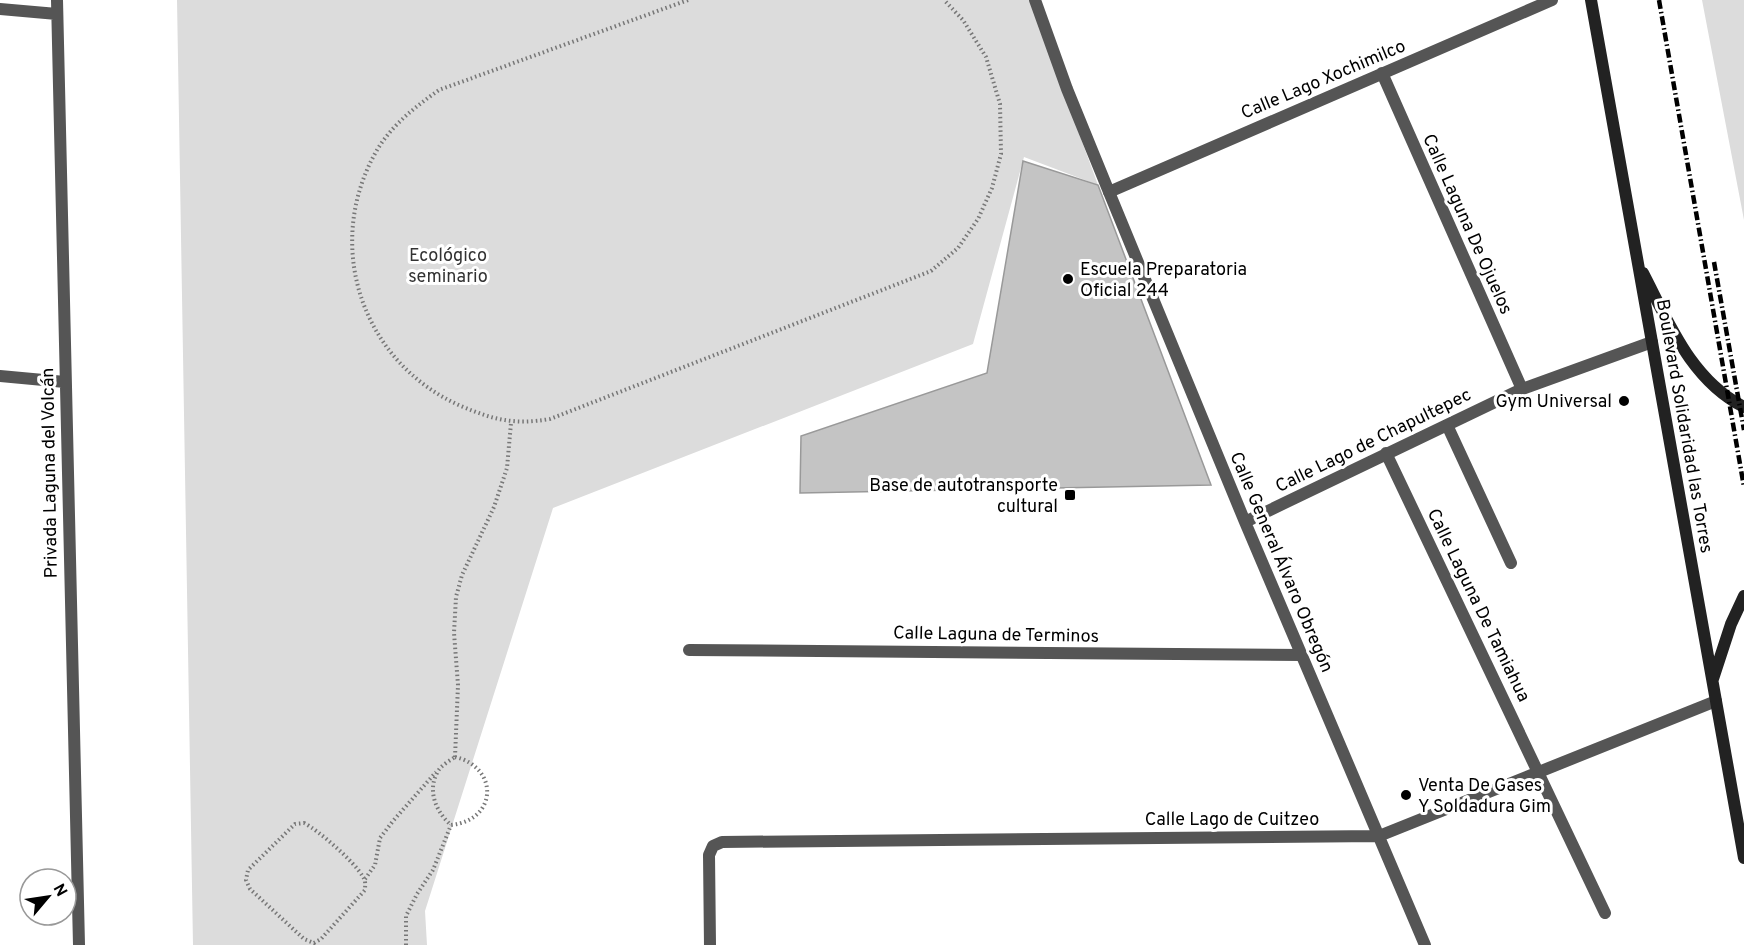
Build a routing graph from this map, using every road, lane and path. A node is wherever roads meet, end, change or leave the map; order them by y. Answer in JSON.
{"nodes":[{"id":1,"x":57,"y":0,"type":"edge"},
{"id":2,"x":688,"y":0,"type":"edge"},
{"id":3,"x":944,"y":0,"type":"edge"},
{"id":4,"x":1035,"y":0,"type":"edge"},
{"id":5,"x":1552,"y":0,"type":"edge"},
{"id":6,"x":1591,"y":0,"type":"edge"},
{"id":7,"x":0,"y":9,"type":"edge"},
{"id":8,"x":57,"y":14,"type":"junction"},
{"id":9,"x":1382,"y":73,"type":"junction"},
{"id":10,"x":1109,"y":192,"type":"junction"},
{"id":11,"x":1637,"y":262,"type":"junction"},
{"id":12,"x":1652,"y":342,"type":"junction"},
{"id":13,"x":0,"y":376,"type":"edge"},
{"id":14,"x":65,"y":382,"type":"junction"},
{"id":15,"x":1522,"y":389,"type":"junction"},
{"id":16,"x":1744,"y":407,"type":"edge"},
{"id":17,"x":510,"y":423,"type":"junction"},
{"id":18,"x":1447,"y":425,"type":"junction"},
{"id":19,"x":1386,"y":453,"type":"junction"},
{"id":20,"x":1245,"y":522,"type":"junction"},
{"id":21,"x":1511,"y":563,"type":"dead end"},
{"id":22,"x":1744,"y":596,"type":"edge"},
{"id":23,"x":689,"y":650,"type":"dead end"},
{"id":24,"x":1302,"y":656,"type":"junction"},
{"id":25,"x":1713,"y":681,"type":"junction"},
{"id":26,"x":1716,"y":701,"type":"junction"},
{"id":27,"x":455,"y":757,"type":"junction"},
{"id":28,"x":437,"y":772,"type":"junction"},
{"id":29,"x":1539,"y":772,"type":"junction"},
{"id":30,"x":451,"y":825,"type":"junction"},
{"id":31,"x":1379,"y":836,"type":"junction"},
{"id":32,"x":1744,"y":858,"type":"edge"},
{"id":33,"x":365,"y":879,"type":"junction"},
{"id":34,"x":1605,"y":913,"type":"dead end"},
{"id":35,"x":321,"y":939,"type":"junction"},
{"id":36,"x":79,"y":945,"type":"edge"},
{"id":37,"x":322,"y":945,"type":"edge"},
{"id":38,"x":406,"y":945,"type":"edge"},
{"id":39,"x":710,"y":945,"type":"edge"},
{"id":40,"x":1425,"y":945,"type":"edge"}],
"edges":[{"from":1,"to":8,"type":"street","name":"Privada Laguna del Volcán"},
{"from":2,"to":17,"type":"path"},
{"from":3,"to":17,"type":"path"},
{"from":4,"to":10,"type":"street","name":"Calle General Álvaro Obregón"},
{"from":5,"to":9,"type":"street","name":"Calle Lago Xochimilco"},
{"from":6,"to":11,"type":"main road","name":"Boulevard Solidaridad las Torres"},
{"from":7,"to":8,"type":"street"},
{"from":8,"to":14,"type":"street","name":"Privada Laguna del Volcán"},
{"from":9,"to":10,"type":"street","name":"Calle Lago Xochimilco"},
{"from":9,"to":15,"type":"street","name":"Calle Laguna De Ojuelos"},
{"from":10,"to":20,"type":"street","name":"Calle General Álvaro Obregón"},
{"from":11,"to":12,"type":"main road","name":"Boulevard Solidaridad las Torres"},
{"from":11,"to":16,"type":"main road"},
{"from":12,"to":15,"type":"street","name":"Calle Lago de Chapultepec"},
{"from":12,"to":25,"type":"main road","name":"Boulevard Solidaridad las Torres"},
{"from":13,"to":14,"type":"street"},
{"from":14,"to":36,"type":"street","name":"Privada Laguna del Volcán"},
{"from":15,"to":18,"type":"street","name":"Calle Lago de Chapultepec"},
{"from":17,"to":27,"type":"path"},
{"from":18,"to":19,"type":"street","name":"Calle Lago de Chapultepec"},
{"from":18,"to":21,"type":"street"},
{"from":19,"to":20,"type":"street","name":"Calle Lago de Chapultepec"},
{"from":19,"to":29,"type":"street","name":"Calle Laguna De Tamiahua"},
{"from":20,"to":24,"type":"street","name":"Calle General Álvaro Obregón"},
{"from":22,"to":25,"type":"main road"},
{"from":23,"to":24,"type":"street","name":"Calle Laguna de Terminos"},
{"from":24,"to":31,"type":"street","name":"Calle General Álvaro Obregón"},
{"from":25,"to":26,"type":"main road","name":"Boulevard Solidaridad las Torres"},
{"from":26,"to":29,"type":"street","name":"Calle Lago de Cuitzeo"},
{"from":26,"to":32,"type":"main road","name":"Boulevard Solidaridad las Torres"},
{"from":27,"to":28,"type":"path"},
{"from":27,"to":30,"type":"path"},
{"from":28,"to":30,"type":"path"},
{"from":28,"to":33,"type":"path"},
{"from":29,"to":31,"type":"street","name":"Calle Lago de Cuitzeo"},
{"from":29,"to":34,"type":"street","name":"Calle Laguna De Tamiahua"},
{"from":30,"to":38,"type":"path"},
{"from":31,"to":39,"type":"street","name":"Calle Lago de Cuitzeo"},
{"from":31,"to":40,"type":"street","name":"Calle General Álvaro Obregón"},
{"from":33,"to":35,"type":"path"},
{"from":33,"to":35,"type":"path"},
{"from":35,"to":37,"type":"path"}]}
